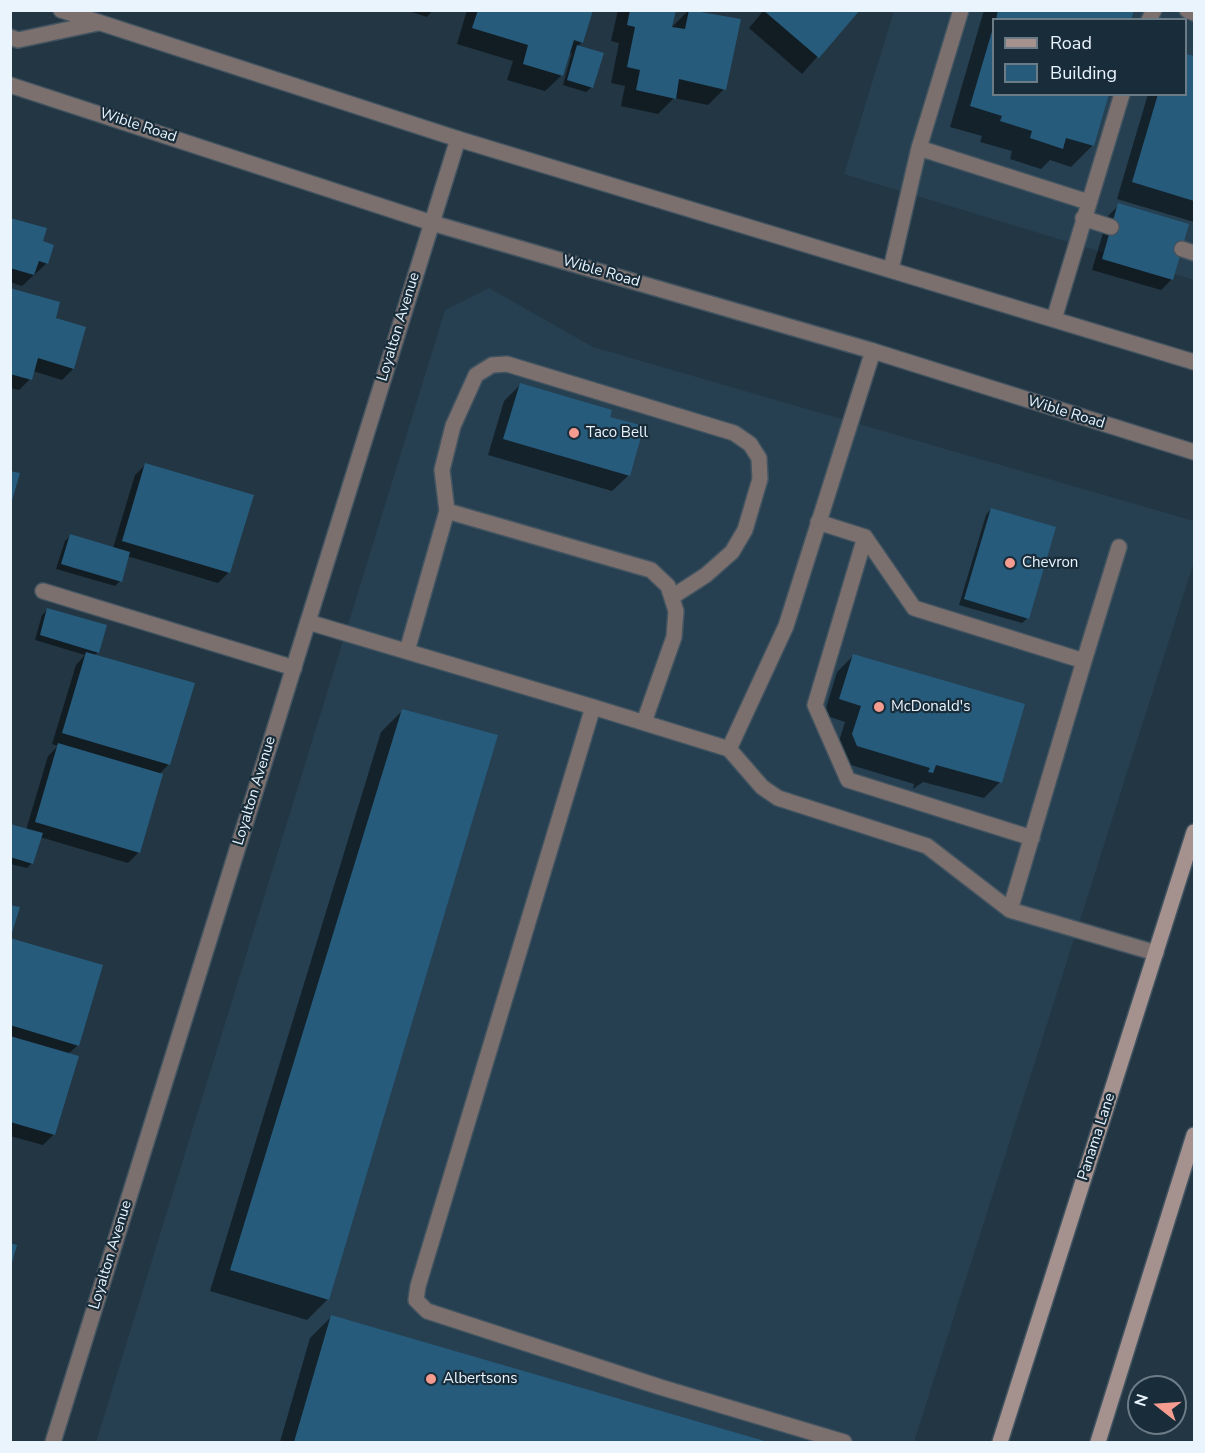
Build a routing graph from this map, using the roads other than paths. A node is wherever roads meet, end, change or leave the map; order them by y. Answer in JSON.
{"nodes":[{"id":1,"x":61,"y":10,"type":"edge"},
{"id":2,"x":961,"y":10,"type":"edge"},
{"id":3,"x":1186,"y":10,"type":"edge"},
{"id":4,"x":1194,"y":13,"type":"edge"},
{"id":5,"x":102,"y":16,"type":"edge"},
{"id":6,"x":10,"y":38,"type":"edge"},
{"id":7,"x":10,"y":85,"type":"edge"},
{"id":8,"x":1121,"y":96,"type":"edge"},
{"id":9,"x":458,"y":139,"type":"junction"},
{"id":10,"x":919,"y":148,"type":"junction"},
{"id":11,"x":1088,"y":202,"type":"junction"},
{"id":12,"x":1083,"y":218,"type":"junction"},
{"id":13,"x":432,"y":223,"type":"junction"},
{"id":14,"x":1111,"y":227,"type":"dead end"},
{"id":15,"x":891,"y":270,"type":"junction"},
{"id":16,"x":1054,"y":319,"type":"junction"},
{"id":17,"x":873,"y":351,"type":"junction"},
{"id":18,"x":1194,"y":362,"type":"edge"},
{"id":19,"x":1194,"y":452,"type":"edge"},
{"id":20,"x":447,"y":512,"type":"junction"},
{"id":21,"x":818,"y":522,"type":"junction"},
{"id":22,"x":865,"y":537,"type":"junction"},
{"id":23,"x":1119,"y":547,"type":"dead end"},
{"id":24,"x":43,"y":591,"type":"dead end"},
{"id":25,"x":672,"y":597,"type":"junction"},
{"id":26,"x":308,"y":622,"type":"junction"},
{"id":27,"x":407,"y":651,"type":"junction"},
{"id":28,"x":1084,"y":661,"type":"junction"},
{"id":29,"x":294,"y":668,"type":"junction"},
{"id":30,"x":593,"y":706,"type":"junction"},
{"id":31,"x":644,"y":722,"type":"junction"},
{"id":32,"x":729,"y":749,"type":"junction"},
{"id":33,"x":1194,"y":832,"type":"edge"},
{"id":34,"x":1032,"y":838,"type":"junction"},
{"id":35,"x":1010,"y":909,"type":"junction"},
{"id":36,"x":1156,"y":953,"type":"junction"},
{"id":37,"x":1194,"y":1135,"type":"edge"},
{"id":38,"x":52,"y":1443,"type":"edge"},
{"id":39,"x":844,"y":1443,"type":"edge"},
{"id":40,"x":1000,"y":1443,"type":"edge"},
{"id":41,"x":1098,"y":1443,"type":"edge"}],
"edges":[{"from":1,"to":5,"type":"street"},
{"from":2,"to":10,"type":"street"},
{"from":3,"to":4,"type":"street"},
{"from":5,"to":6,"type":"street"},
{"from":5,"to":9,"type":"street"},
{"from":7,"to":13,"type":"street","name":"Wible Road"},
{"from":8,"to":11,"type":"street"},
{"from":9,"to":13,"type":"street","name":"Loyalton Avenue"},
{"from":9,"to":15,"type":"street"},
{"from":10,"to":11,"type":"street"},
{"from":10,"to":15,"type":"street"},
{"from":11,"to":12,"type":"street"},
{"from":12,"to":14,"type":"street"},
{"from":12,"to":16,"type":"street"},
{"from":13,"to":17,"type":"street","name":"Wible Road"},
{"from":13,"to":26,"type":"street","name":"Loyalton Avenue"},
{"from":15,"to":16,"type":"street"},
{"from":16,"to":18,"type":"street"},
{"from":17,"to":19,"type":"street","name":"Wible Road"},
{"from":17,"to":21,"type":"street"},
{"from":20,"to":25,"type":"street"},
{"from":20,"to":25,"type":"street"},
{"from":20,"to":27,"type":"street"},
{"from":21,"to":22,"type":"street"},
{"from":21,"to":32,"type":"street"},
{"from":22,"to":28,"type":"street"},
{"from":22,"to":34,"type":"street"},
{"from":23,"to":28,"type":"street"},
{"from":24,"to":29,"type":"street"},
{"from":25,"to":31,"type":"street"},
{"from":26,"to":27,"type":"street"},
{"from":26,"to":29,"type":"street","name":"Loyalton Avenue"},
{"from":27,"to":30,"type":"street"},
{"from":28,"to":34,"type":"street"},
{"from":29,"to":38,"type":"street","name":"Loyalton Avenue"},
{"from":30,"to":31,"type":"street"},
{"from":30,"to":39,"type":"street"},
{"from":31,"to":32,"type":"street"},
{"from":32,"to":35,"type":"street"},
{"from":33,"to":36,"type":"main road","name":"Panama Lane"},
{"from":34,"to":35,"type":"street"},
{"from":35,"to":36,"type":"street"},
{"from":36,"to":40,"type":"main road","name":"Panama Lane"},
{"from":37,"to":41,"type":"main road"}]}
